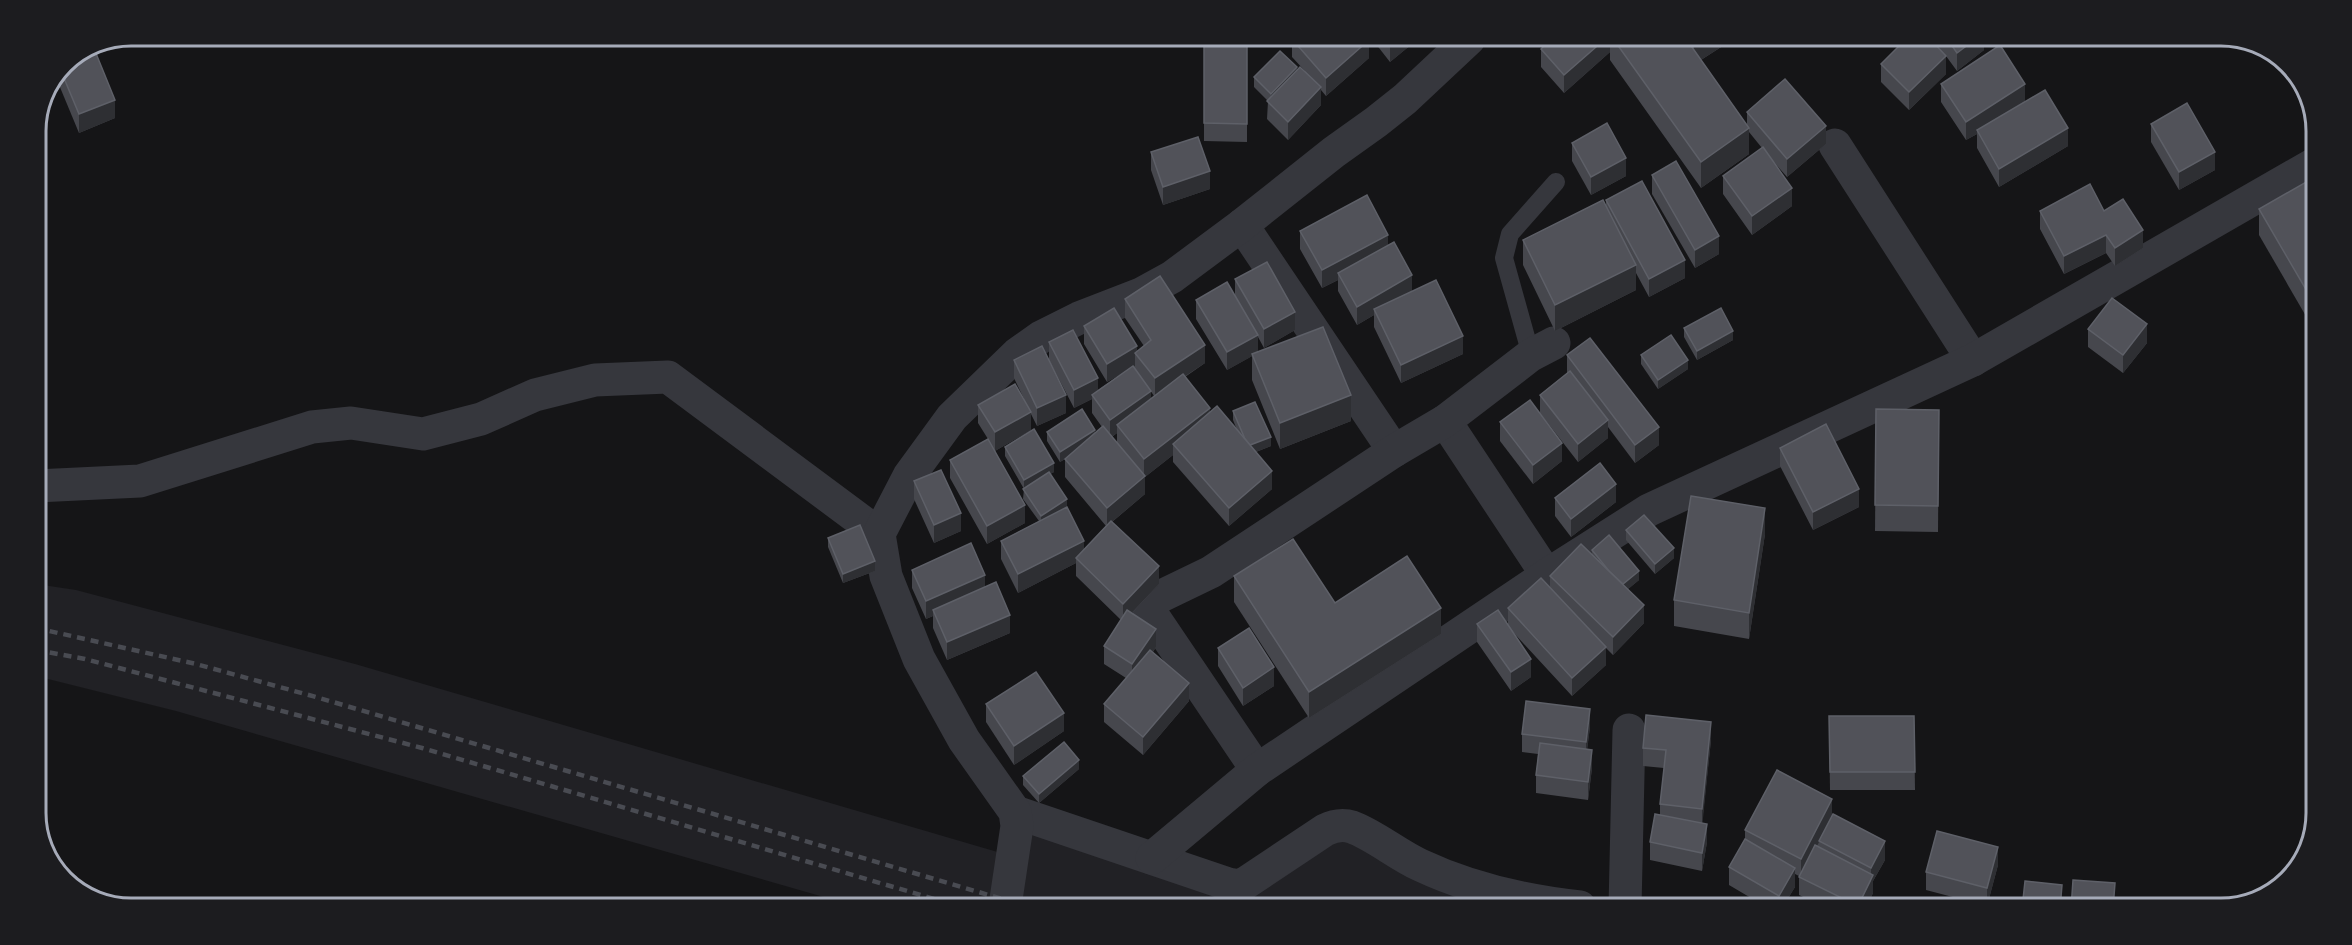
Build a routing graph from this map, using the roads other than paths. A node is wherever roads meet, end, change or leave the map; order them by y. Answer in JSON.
{"nodes":[{"id":1,"x":1460,"y":47,"type":"edge"},
{"id":2,"x":1835,"y":145,"type":"dead end"},
{"id":3,"x":2305,"y":170,"type":"edge"},
{"id":4,"x":1556,"y":182,"type":"dead end"},
{"id":5,"x":1242,"y":225,"type":"junction"},
{"id":6,"x":1543,"y":349,"type":"joint"},
{"id":7,"x":1973,"y":360,"type":"junction"},
{"id":8,"x":1445,"y":421,"type":"junction"},
{"id":9,"x":1394,"y":452,"type":"junction"},
{"id":10,"x":47,"y":486,"type":"edge"},
{"id":11,"x":879,"y":534,"type":"junction"},
{"id":12,"x":1547,"y":575,"type":"junction"},
{"id":13,"x":1629,"y":730,"type":"dead end"},
{"id":14,"x":1257,"y":770,"type":"junction"},
{"id":15,"x":1015,"y":812,"type":"junction"},
{"id":16,"x":1152,"y":858,"type":"junction"},
{"id":17,"x":1006,"y":898,"type":"edge"},
{"id":18,"x":1519,"y":898,"type":"edge"},
{"id":19,"x":1625,"y":898,"type":"edge"}],
"edges":[{"from":1,"to":5,"type":"street"},
{"from":2,"to":7,"type":"street"},
{"from":3,"to":7,"type":"street"},
{"from":4,"to":6,"type":"lane"},
{"from":5,"to":9,"type":"street"},
{"from":5,"to":11,"type":"street"},
{"from":6,"to":8,"type":"street"},
{"from":7,"to":12,"type":"street"},
{"from":8,"to":9,"type":"street"},
{"from":8,"to":12,"type":"street"},
{"from":9,"to":14,"type":"street"},
{"from":10,"to":11,"type":"street"},
{"from":11,"to":15,"type":"street"},
{"from":12,"to":14,"type":"street"},
{"from":13,"to":19,"type":"street"},
{"from":14,"to":16,"type":"street"},
{"from":15,"to":16,"type":"street"},
{"from":15,"to":17,"type":"street"},
{"from":16,"to":18,"type":"street"}]}
